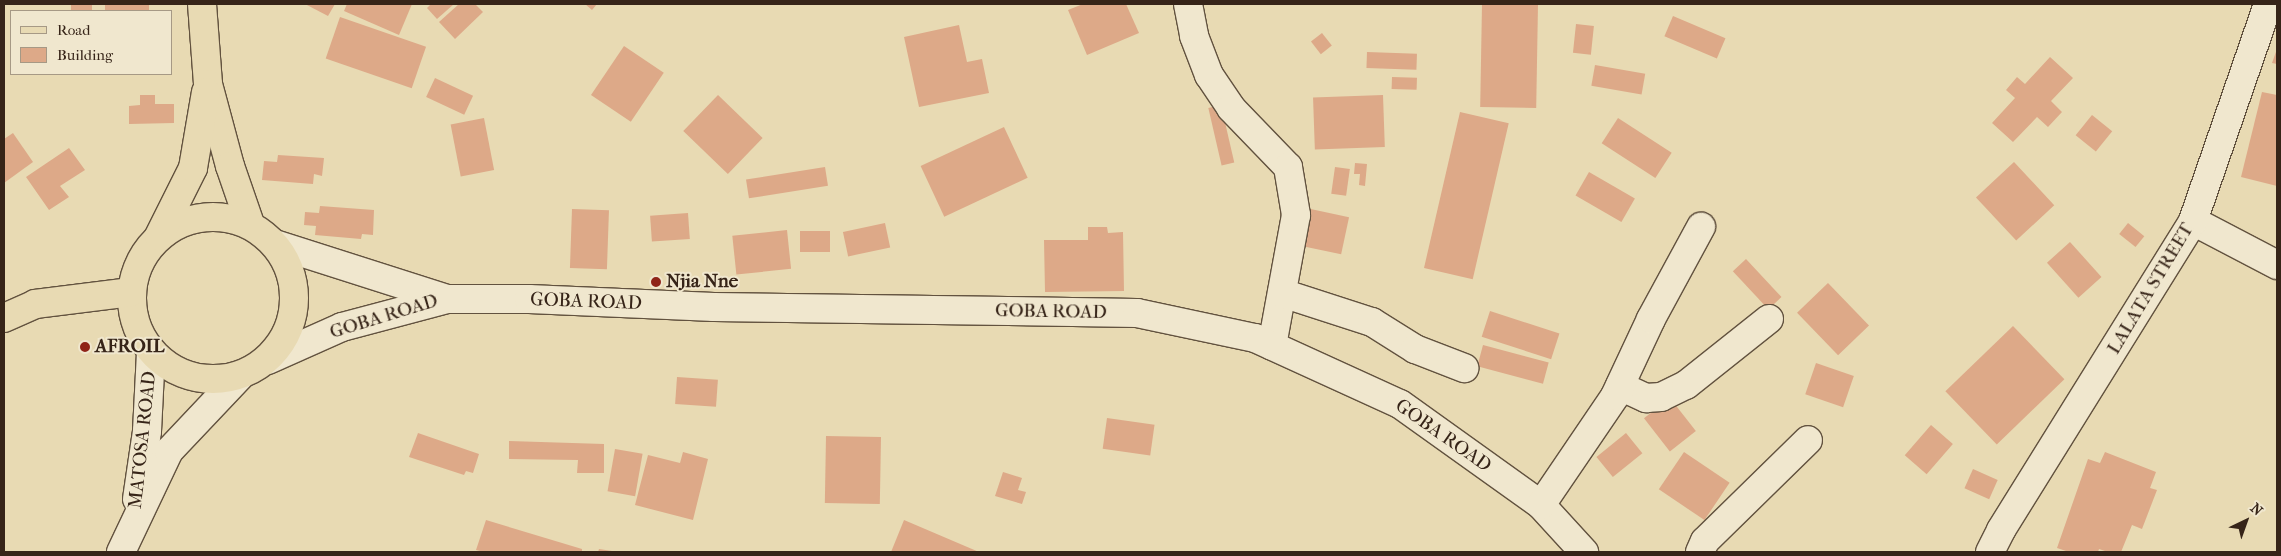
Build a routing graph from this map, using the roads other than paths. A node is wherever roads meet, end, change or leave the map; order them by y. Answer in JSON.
{"nodes":[{"id":1,"x":202,"y":4,"type":"edge"},
{"id":2,"x":1188,"y":4,"type":"edge"},
{"id":3,"x":2268,"y":4,"type":"edge"},
{"id":4,"x":208,"y":84,"type":"junction"},
{"id":5,"x":2193,"y":220,"type":"junction"},
{"id":6,"x":250,"y":224,"type":"junction"},
{"id":7,"x":1701,"y":227,"type":"dead end"},
{"id":8,"x":159,"y":236,"type":"junction"},
{"id":9,"x":275,"y":244,"type":"junction"},
{"id":10,"x":2277,"y":265,"type":"edge"},
{"id":11,"x":130,"y":292,"type":"junction"},
{"id":12,"x":1282,"y":293,"type":"junction"},
{"id":13,"x":447,"y":299,"type":"junction"},
{"id":14,"x":4,"y":318,"type":"edge"},
{"id":15,"x":1769,"y":319,"type":"dead end"},
{"id":16,"x":1272,"y":346,"type":"junction"},
{"id":17,"x":151,"y":352,"type":"junction"},
{"id":18,"x":268,"y":360,"type":"junction"},
{"id":19,"x":1464,"y":368,"type":"dead end"},
{"id":20,"x":240,"y":376,"type":"junction"},
{"id":21,"x":1620,"y":386,"type":"junction"},
{"id":22,"x":1808,"y":440,"type":"dead end"},
{"id":23,"x":1541,"y":505,"type":"junction"},
{"id":24,"x":133,"y":528,"type":"junction"},
{"id":25,"x":121,"y":552,"type":"edge"},
{"id":26,"x":1584,"y":552,"type":"edge"},
{"id":27,"x":1700,"y":552,"type":"edge"},
{"id":28,"x":1990,"y":552,"type":"edge"}],
"edges":[{"from":1,"to":4,"type":"main road"},
{"from":2,"to":12,"type":"street"},
{"from":3,"to":5,"type":"street","name":"LALATA STREET"},
{"from":4,"to":6,"type":"main road"},
{"from":4,"to":8,"type":"main road"},
{"from":5,"to":10,"type":"street"},
{"from":5,"to":28,"type":"street","name":"LALATA STREET"},
{"from":6,"to":8,"type":"main road"},
{"from":6,"to":9,"type":"main road"},
{"from":7,"to":21,"type":"street"},
{"from":8,"to":11,"type":"main road"},
{"from":9,"to":13,"type":"street","name":"GOBA ROAD"},
{"from":9,"to":18,"type":"main road"},
{"from":11,"to":14,"type":"main road"},
{"from":11,"to":17,"type":"main road"},
{"from":12,"to":16,"type":"street"},
{"from":12,"to":19,"type":"street"},
{"from":13,"to":16,"type":"street","name":"GOBA ROAD"},
{"from":13,"to":18,"type":"street","name":"GOBA ROAD"},
{"from":15,"to":21,"type":"street"},
{"from":16,"to":23,"type":"street","name":"GOBA ROAD"},
{"from":17,"to":20,"type":"main road"},
{"from":17,"to":24,"type":"street","name":"MATOSA ROAD"},
{"from":18,"to":20,"type":"main road"},
{"from":20,"to":24,"type":"street","name":"MATOSA ROAD"},
{"from":21,"to":23,"type":"street"},
{"from":22,"to":27,"type":"street"},
{"from":23,"to":26,"type":"street","name":"GOBA ROAD"},
{"from":24,"to":25,"type":"street","name":"MATOSA ROAD"}]}
